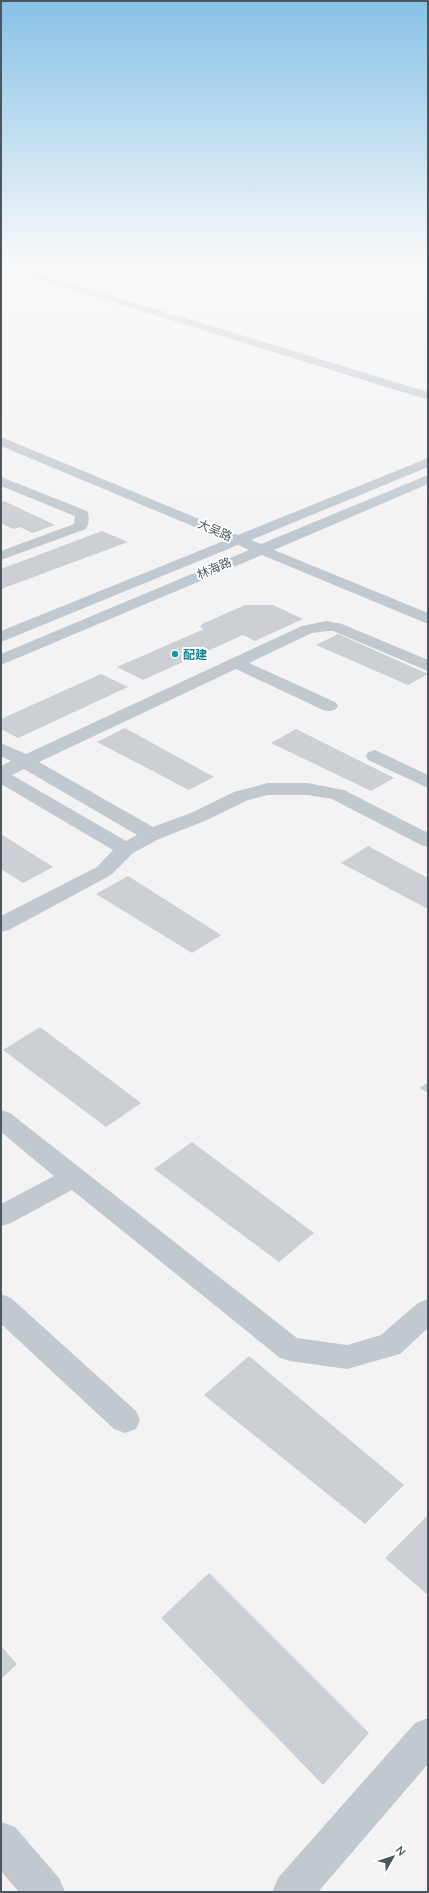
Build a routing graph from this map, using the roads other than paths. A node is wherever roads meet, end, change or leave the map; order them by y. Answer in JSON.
{"nodes":[{"id":1,"x":296,"y":355,"type":"edge"},
{"id":2,"x":428,"y":396,"type":"edge"},
{"id":3,"x":1,"y":441,"type":"edge"},
{"id":4,"x":428,"y":462,"type":"edge"},
{"id":5,"x":428,"y":479,"type":"edge"},
{"id":6,"x":1,"y":481,"type":"edge"},
{"id":7,"x":237,"y":539,"type":"junction"},
{"id":8,"x":259,"y":549,"type":"junction"},
{"id":9,"x":1,"y":556,"type":"edge"},
{"id":10,"x":428,"y":619,"type":"edge"},
{"id":11,"x":1,"y":637,"type":"edge"},
{"id":12,"x":1,"y":660,"type":"edge"},
{"id":13,"x":236,"y":662,"type":"junction"},
{"id":14,"x":428,"y":666,"type":"edge"},
{"id":15,"x":329,"y":706,"type":"dead end"},
{"id":16,"x":1,"y":748,"type":"edge"},
{"id":17,"x":375,"y":756,"type":"dead end"},
{"id":18,"x":24,"y":762,"type":"junction"},
{"id":19,"x":1,"y":774,"type":"edge"},
{"id":20,"x":428,"y":782,"type":"edge"},
{"id":21,"x":152,"y":835,"type":"junction"},
{"id":22,"x":428,"y":841,"type":"edge"},
{"id":23,"x":126,"y":849,"type":"junction"},
{"id":24,"x":1,"y":925,"type":"edge"},
{"id":25,"x":1,"y":1119,"type":"edge"},
{"id":26,"x":74,"y":1177,"type":"junction"},
{"id":27,"x":1,"y":1216,"type":"edge"},
{"id":28,"x":1,"y":1306,"type":"edge"},
{"id":29,"x":428,"y":1311,"type":"edge"},
{"id":30,"x":125,"y":1420,"type":"dead end"},
{"id":31,"x":428,"y":1736,"type":"edge"},
{"id":32,"x":1,"y":1841,"type":"edge"},
{"id":33,"x":45,"y":1892,"type":"edge"},
{"id":34,"x":292,"y":1892,"type":"edge"}],
"edges":[{"from":1,"to":2,"type":"street"},
{"from":3,"to":7,"type":"main road","name":"大吴路"},
{"from":4,"to":7,"type":"main road","name":"林海路"},
{"from":5,"to":8,"type":"main road","name":"林海路"},
{"from":6,"to":9,"type":"street"},
{"from":7,"to":8,"type":"main road","name":"大吴路"},
{"from":7,"to":11,"type":"main road","name":"林海路"},
{"from":8,"to":10,"type":"main road","name":"大吴路"},
{"from":8,"to":12,"type":"main road","name":"林海路"},
{"from":13,"to":14,"type":"street"},
{"from":13,"to":15,"type":"street"},
{"from":13,"to":18,"type":"street"},
{"from":16,"to":18,"type":"street"},
{"from":17,"to":20,"type":"street"},
{"from":18,"to":19,"type":"street"},
{"from":18,"to":21,"type":"street"},
{"from":19,"to":23,"type":"street"},
{"from":21,"to":22,"type":"street"},
{"from":21,"to":23,"type":"street"},
{"from":23,"to":24,"type":"street"},
{"from":25,"to":26,"type":"street"},
{"from":26,"to":27,"type":"street"},
{"from":26,"to":29,"type":"street"},
{"from":28,"to":30,"type":"street"},
{"from":31,"to":34,"type":"street"},
{"from":32,"to":33,"type":"street"}]}
